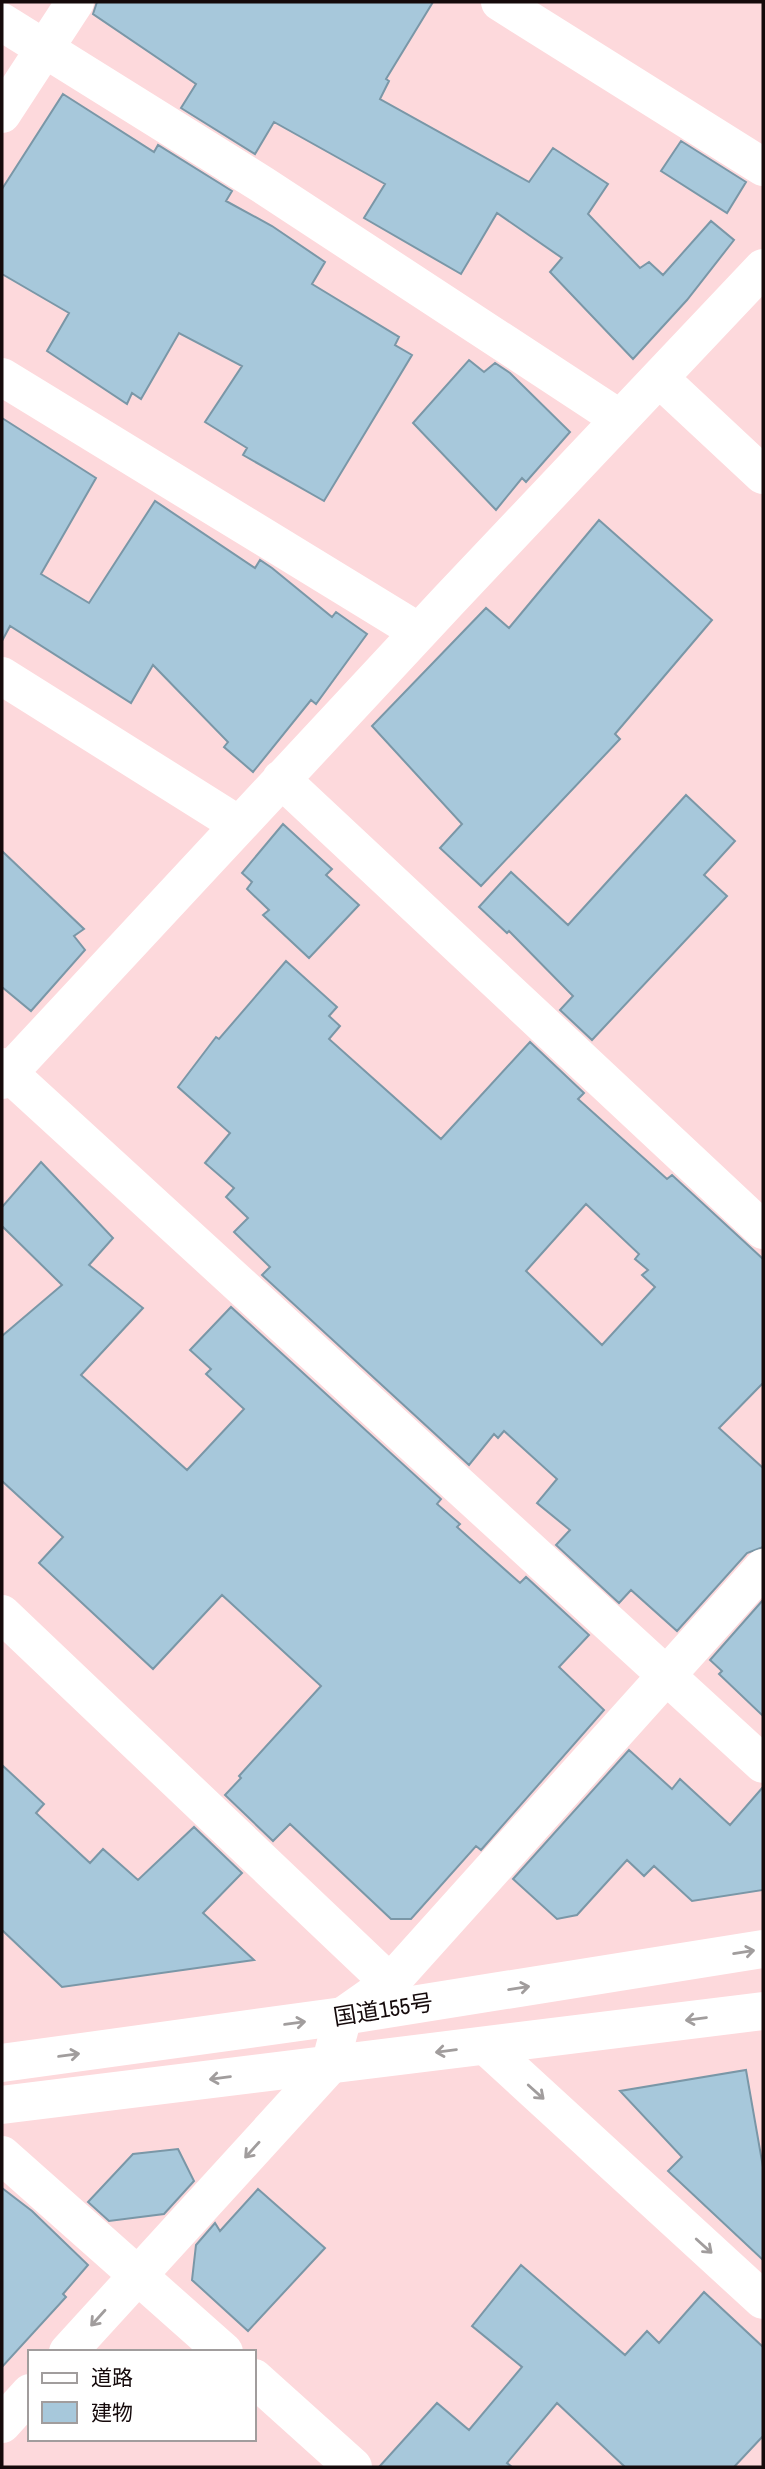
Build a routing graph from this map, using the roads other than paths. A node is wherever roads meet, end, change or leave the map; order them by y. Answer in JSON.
{"nodes":[{"id":1,"x":75,"y":2,"type":"edge"},
{"id":2,"x":500,"y":2,"type":"edge"},
{"id":3,"x":2,"y":22,"type":"edge"},
{"id":4,"x":45,"y":48,"type":"junction"},
{"id":5,"x":2,"y":114,"type":"edge"},
{"id":6,"x":763,"y":167,"type":"edge"},
{"id":7,"x":763,"y":268,"type":"edge"},
{"id":8,"x":2,"y":377,"type":"edge"},
{"id":9,"x":659,"y":378,"type":"junction"},
{"id":10,"x":620,"y":419,"type":"junction"},
{"id":11,"x":763,"y":475,"type":"edge"},
{"id":12,"x":419,"y":632,"type":"junction"},
{"id":13,"x":2,"y":676,"type":"edge"},
{"id":14,"x":281,"y":779,"type":"junction"},
{"id":15,"x":239,"y":825,"type":"junction"},
{"id":16,"x":4,"y":1073,"type":"edge"},
{"id":17,"x":763,"y":1230,"type":"edge"},
{"id":18,"x":763,"y":1568,"type":"edge"},
{"id":19,"x":2,"y":1614,"type":"edge"},
{"id":20,"x":665,"y":1674,"type":"junction"},
{"id":21,"x":763,"y":1764,"type":"edge"},
{"id":22,"x":763,"y":1949,"type":"edge"},
{"id":23,"x":390,"y":1983,"type":"junction"},
{"id":24,"x":763,"y":2011,"type":"edge"},
{"id":25,"x":342,"y":2016,"type":"junction"},
{"id":26,"x":486,"y":2046,"type":"junction"},
{"id":27,"x":2,"y":2063,"type":"edge"},
{"id":28,"x":330,"y":2065,"type":"junction"},
{"id":29,"x":2,"y":2105,"type":"edge"},
{"id":30,"x":2,"y":2155,"type":"edge"},
{"id":31,"x":138,"y":2274,"type":"junction"},
{"id":32,"x":763,"y":2300,"type":"edge"},
{"id":33,"x":70,"y":2350,"type":"edge"},
{"id":34,"x":222,"y":2350,"type":"edge"},
{"id":35,"x":256,"y":2380,"type":"edge"},
{"id":36,"x":28,"y":2395,"type":"edge"},
{"id":37,"x":2,"y":2424,"type":"edge"},
{"id":38,"x":353,"y":2467,"type":"edge"}],
"edges":[{"from":1,"to":4,"type":"main road"},
{"from":2,"to":6,"type":"main road"},
{"from":3,"to":4,"type":"main road"},
{"from":4,"to":5,"type":"main road"},
{"from":4,"to":10,"type":"main road"},
{"from":7,"to":9,"type":"main road"},
{"from":8,"to":12,"type":"main road"},
{"from":9,"to":10,"type":"main road"},
{"from":9,"to":11,"type":"main road"},
{"from":10,"to":12,"type":"main road"},
{"from":12,"to":14,"type":"main road"},
{"from":13,"to":15,"type":"main road"},
{"from":14,"to":15,"type":"main road"},
{"from":14,"to":17,"type":"main road"},
{"from":15,"to":16,"type":"main road"},
{"from":16,"to":20,"type":"main road"},
{"from":18,"to":20,"type":"main road"},
{"from":19,"to":23,"type":"main road"},
{"from":20,"to":21,"type":"main road"},
{"from":20,"to":23,"type":"main road"},
{"from":25,"to":22,"type":"main road","name":"国道155号","one_way":true},
{"from":23,"to":25,"type":"main road"},
{"from":24,"to":26,"type":"main road","name":"国道155号","one_way":true},
{"from":27,"to":25,"type":"main road","name":"国道155号","one_way":true},
{"from":25,"to":28,"type":"main road"},
{"from":26,"to":28,"type":"main road","name":"国道155号","one_way":true},
{"from":26,"to":32,"type":"main road","one_way":true},
{"from":28,"to":29,"type":"main road","name":"国道155号","one_way":true},
{"from":28,"to":31,"type":"main road","one_way":true},
{"from":30,"to":31,"type":"main road"},
{"from":31,"to":33,"type":"main road","one_way":true},
{"from":31,"to":34,"type":"main road"},
{"from":35,"to":38,"type":"main road"},
{"from":36,"to":37,"type":"main road"}]}
